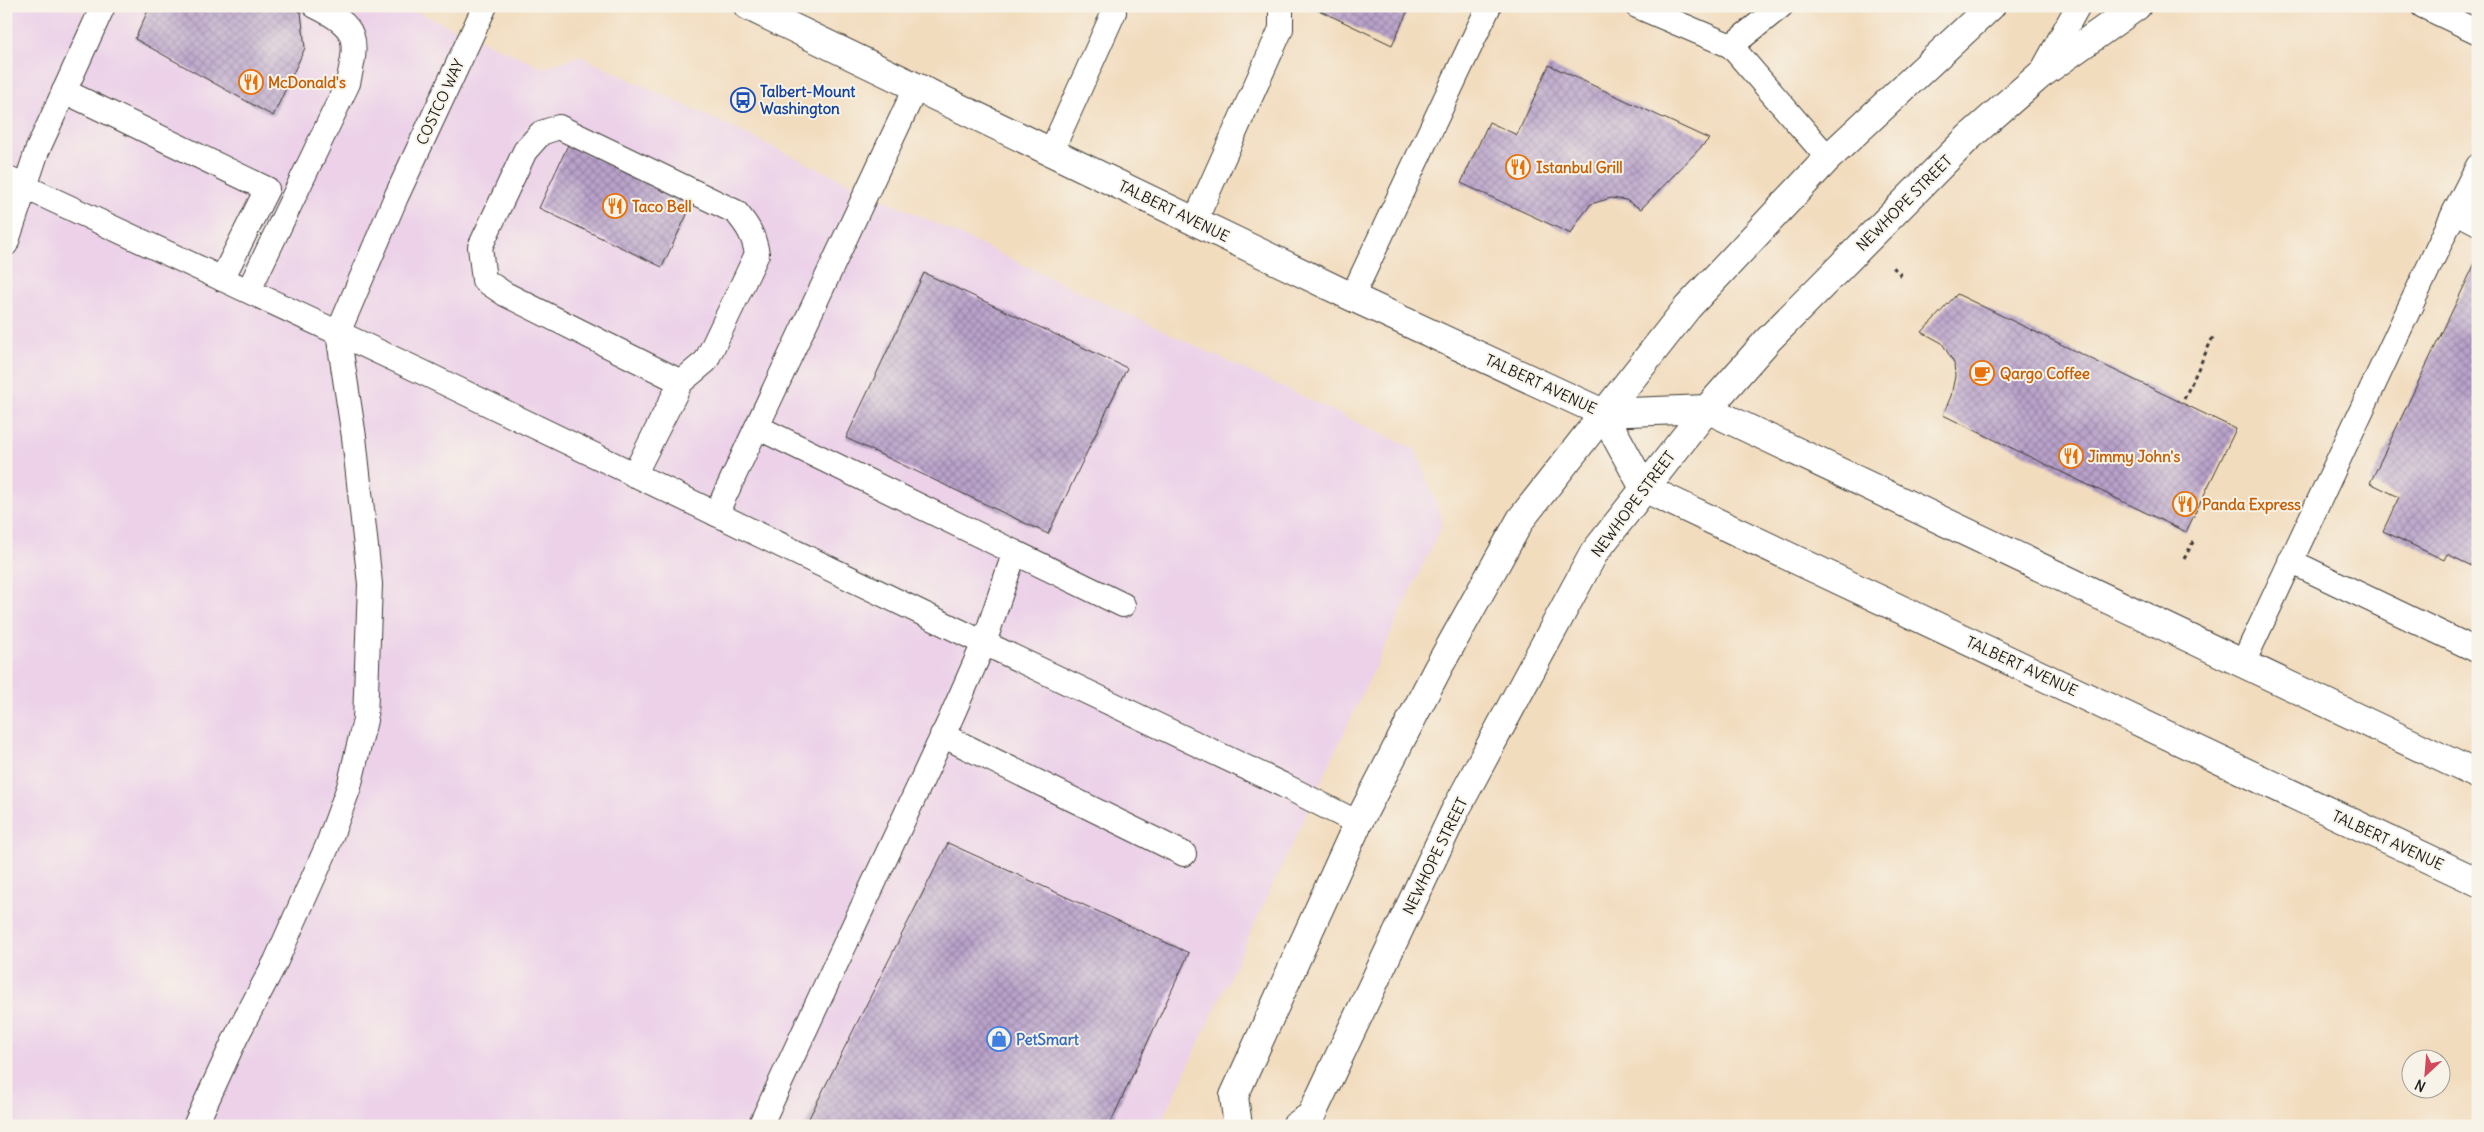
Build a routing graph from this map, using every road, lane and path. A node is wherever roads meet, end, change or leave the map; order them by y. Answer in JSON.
{"nodes":[{"id":1,"x":103,"y":6,"type":"edge"},
{"id":2,"x":315,"y":6,"type":"edge"},
{"id":3,"x":484,"y":6,"type":"edge"},
{"id":4,"x":748,"y":6,"type":"edge"},
{"id":5,"x":1111,"y":6,"type":"edge"},
{"id":6,"x":1281,"y":6,"type":"edge"},
{"id":7,"x":1489,"y":6,"type":"edge"},
{"id":8,"x":1637,"y":6,"type":"edge"},
{"id":9,"x":1781,"y":6,"type":"edge"},
{"id":10,"x":1991,"y":6,"type":"edge"},
{"id":11,"x":2078,"y":6,"type":"edge"},
{"id":12,"x":2137,"y":6,"type":"edge"},
{"id":13,"x":2423,"y":6,"type":"edge"},
{"id":14,"x":2478,"y":32,"type":"edge"},
{"id":15,"x":1731,"y":46,"type":"junction"},
{"id":16,"x":2040,"y":75,"type":"junction"},
{"id":17,"x":916,"y":87,"type":"junction"},
{"id":18,"x":64,"y":91,"type":"junction"},
{"id":19,"x":1051,"y":152,"type":"junction"},
{"id":20,"x":1828,"y":158,"type":"junction"},
{"id":21,"x":2478,"y":166,"type":"edge"},
{"id":22,"x":17,"y":183,"type":"edge"},
{"id":23,"x":2455,"y":212,"type":"junction"},
{"id":24,"x":1195,"y":221,"type":"junction"},
{"id":25,"x":2478,"y":223,"type":"edge"},
{"id":26,"x":6,"y":244,"type":"edge"},
{"id":27,"x":1890,"y":265,"type":"dead end"},
{"id":28,"x":1904,"y":278,"type":"dead end"},
{"id":29,"x":222,"y":279,"type":"junction"},
{"id":30,"x":249,"y":290,"type":"junction"},
{"id":31,"x":1352,"y":297,"type":"junction"},
{"id":32,"x":338,"y":333,"type":"junction"},
{"id":33,"x":2213,"y":336,"type":"dead end"},
{"id":34,"x":681,"y":382,"type":"junction"},
{"id":35,"x":2184,"y":398,"type":"dead end"},
{"id":36,"x":1707,"y":408,"type":"junction"},
{"id":37,"x":1603,"y":413,"type":"junction"},
{"id":38,"x":757,"y":427,"type":"junction"},
{"id":39,"x":634,"y":475,"type":"junction"},
{"id":40,"x":1644,"y":488,"type":"junction"},
{"id":41,"x":716,"y":514,"type":"junction"},
{"id":42,"x":2193,"y":542,"type":"dead end"},
{"id":43,"x":1014,"y":554,"type":"junction"},
{"id":44,"x":2184,"y":559,"type":"dead end"},
{"id":45,"x":2290,"y":561,"type":"junction"},
{"id":46,"x":1122,"y":605,"type":"dead end"},
{"id":47,"x":984,"y":643,"type":"junction"},
{"id":48,"x":2478,"y":651,"type":"edge"},
{"id":49,"x":2243,"y":663,"type":"junction"},
{"id":50,"x":942,"y":734,"type":"junction"},
{"id":51,"x":2478,"y":775,"type":"edge"},
{"id":52,"x":1358,"y":822,"type":"junction"},
{"id":53,"x":1184,"y":854,"type":"dead end"},
{"id":54,"x":2478,"y":882,"type":"edge"},
{"id":55,"x":196,"y":1126,"type":"edge"},
{"id":56,"x":760,"y":1126,"type":"edge"},
{"id":57,"x":1238,"y":1126,"type":"edge"},
{"id":58,"x":1296,"y":1126,"type":"edge"}],
"edges":[{"from":1,"to":18,"type":"lane"},
{"from":2,"to":30,"type":"lane"},
{"from":3,"to":32,"type":"lane","name":"COSTCO WAY"},
{"from":4,"to":17,"type":"main road","name":"TALBERT AVENUE"},
{"from":5,"to":19,"type":"lane"},
{"from":6,"to":24,"type":"lane"},
{"from":7,"to":31,"type":"lane"},
{"from":8,"to":15,"type":"lane"},
{"from":9,"to":15,"type":"lane"},
{"from":10,"to":20,"type":"main road"},
{"from":11,"to":16,"type":"lane"},
{"from":12,"to":16,"type":"main road","name":"NEWHOPE STREET"},
{"from":13,"to":14,"type":"lane"},
{"from":15,"to":20,"type":"lane"},
{"from":16,"to":36,"type":"main road","name":"NEWHOPE STREET"},
{"from":17,"to":19,"type":"main road","name":"TALBERT AVENUE"},
{"from":17,"to":38,"type":"lane"},
{"from":18,"to":22,"type":"lane"},
{"from":18,"to":29,"type":"lane"},
{"from":19,"to":24,"type":"main road","name":"TALBERT AVENUE"},
{"from":20,"to":37,"type":"main road"},
{"from":21,"to":23,"type":"lane"},
{"from":22,"to":26,"type":"lane"},
{"from":22,"to":29,"type":"lane"},
{"from":23,"to":25,"type":"lane"},
{"from":23,"to":45,"type":"lane"},
{"from":24,"to":31,"type":"main road","name":"TALBERT AVENUE"},
{"from":27,"to":28,"type":"path"},
{"from":29,"to":30,"type":"lane"},
{"from":30,"to":32,"type":"lane"},
{"from":31,"to":37,"type":"main road","name":"TALBERT AVENUE"},
{"from":32,"to":39,"type":"lane"},
{"from":32,"to":55,"type":"lane"},
{"from":33,"to":35,"type":"path"},
{"from":34,"to":34,"type":"lane"},
{"from":34,"to":39,"type":"lane"},
{"from":36,"to":37,"type":"main road","name":"TALBERT AVENUE"},
{"from":36,"to":40,"type":"main road","name":"NEWHOPE STREET"},
{"from":36,"to":49,"type":"main road","name":"TALBERT AVENUE"},
{"from":37,"to":40,"type":"main road","name":"TALBERT AVENUE"},
{"from":37,"to":52,"type":"main road"},
{"from":38,"to":41,"type":"lane"},
{"from":38,"to":43,"type":"lane"},
{"from":39,"to":41,"type":"lane"},
{"from":40,"to":54,"type":"main road","name":"TALBERT AVENUE"},
{"from":40,"to":58,"type":"main road","name":"NEWHOPE STREET"},
{"from":41,"to":47,"type":"lane"},
{"from":42,"to":44,"type":"path"},
{"from":43,"to":46,"type":"lane"},
{"from":43,"to":47,"type":"lane"},
{"from":45,"to":48,"type":"lane"},
{"from":45,"to":49,"type":"lane"},
{"from":47,"to":50,"type":"lane"},
{"from":47,"to":52,"type":"lane"},
{"from":49,"to":51,"type":"main road","name":"TALBERT AVENUE"},
{"from":50,"to":53,"type":"lane"},
{"from":50,"to":56,"type":"lane"},
{"from":52,"to":57,"type":"main road"}]}
